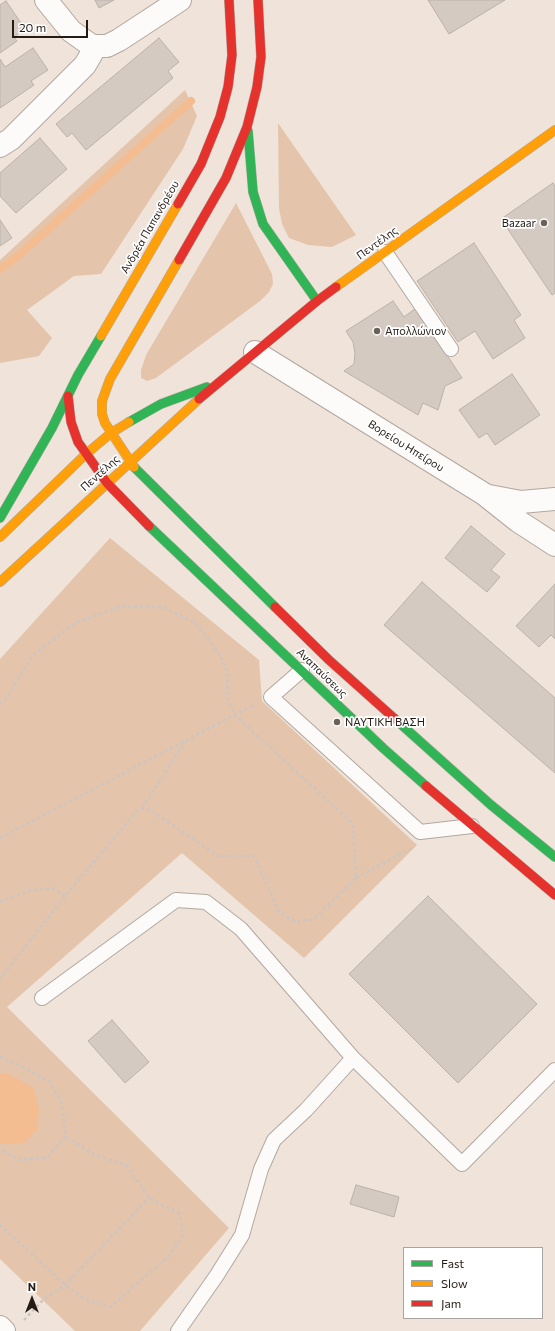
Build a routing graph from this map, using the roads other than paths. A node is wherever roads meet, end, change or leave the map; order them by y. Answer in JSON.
{"nodes":[{"id":1,"x":46,"y":0,"type":"edge"},
{"id":2,"x":180,"y":0,"type":"edge"},
{"id":3,"x":229,"y":0,"type":"edge"},
{"id":4,"x":258,"y":0,"type":"edge"},
{"id":5,"x":92,"y":46,"type":"junction"},
{"id":6,"x":247,"y":127,"type":"junction"},
{"id":7,"x":555,"y":130,"type":"edge"},
{"id":8,"x":0,"y":146,"type":"edge"},
{"id":9,"x":385,"y":252,"type":"junction"},
{"id":10,"x":318,"y":301,"type":"junction"},
{"id":11,"x":451,"y":349,"type":"dead end"},
{"id":12,"x":255,"y":352,"type":"junction"},
{"id":13,"x":217,"y":383,"type":"junction"},
{"id":14,"x":68,"y":396,"type":"junction"},
{"id":15,"x":111,"y":433,"type":"junction"},
{"id":16,"x":86,"y":454,"type":"junction"},
{"id":17,"x":130,"y":462,"type":"junction"},
{"id":18,"x":108,"y":483,"type":"junction"},
{"id":19,"x":484,"y":494,"type":"junction"},
{"id":20,"x":555,"y":499,"type":"edge"},
{"id":21,"x":0,"y":518,"type":"edge"},
{"id":22,"x":0,"y":537,"type":"edge"},
{"id":23,"x":555,"y":545,"type":"edge"},
{"id":24,"x":0,"y":582,"type":"edge"},
{"id":25,"x":302,"y":670,"type":"junction"},
{"id":26,"x":472,"y":826,"type":"junction"},
{"id":27,"x":555,"y":857,"type":"edge"},
{"id":28,"x":555,"y":895,"type":"edge"},
{"id":29,"x":42,"y":998,"type":"dead end"},
{"id":30,"x":353,"y":1058,"type":"junction"},
{"id":31,"x":555,"y":1070,"type":"edge"},
{"id":32,"x":0,"y":1327,"type":"edge"},
{"id":33,"x":4,"y":1331,"type":"edge"},
{"id":34,"x":178,"y":1331,"type":"edge"}],
"edges":[{"from":1,"to":5,"type":"street"},
{"from":2,"to":5,"type":"street"},
{"from":3,"to":14,"type":"main road","name":"Ανδρέα Παπανδρέου"},
{"from":4,"to":6,"type":"main road"},
{"from":5,"to":8,"type":"street"},
{"from":6,"to":10,"type":"main road"},
{"from":6,"to":15,"type":"main road"},
{"from":7,"to":9,"type":"main road","name":"Πεντέλης"},
{"from":9,"to":10,"type":"main road","name":"Πεντέλης"},
{"from":9,"to":11,"type":"lane"},
{"from":10,"to":12,"type":"main road","name":"Πεντέλης"},
{"from":12,"to":13,"type":"main road","name":"Πεντέλης"},
{"from":12,"to":19,"type":"street","name":"Βορείου Ηπείρου"},
{"from":13,"to":15,"type":"main road","name":"Πεντέλης"},
{"from":13,"to":17,"type":"main road","name":"Πεντέλης"},
{"from":14,"to":16,"type":"main road"},
{"from":14,"to":21,"type":"main road","name":"Ανδρέα Παπανδρέου"},
{"from":15,"to":16,"type":"main road","name":"Πεντέλης"},
{"from":15,"to":17,"type":"main road","name":"Αναπαύσεως"},
{"from":16,"to":18,"type":"main road","name":"Αναπαύσεως"},
{"from":16,"to":22,"type":"main road","name":"Πεντέλης"},
{"from":17,"to":18,"type":"main road","name":"Πεντέλης"},
{"from":17,"to":27,"type":"main road","name":"Αναπαύσεως"},
{"from":18,"to":24,"type":"main road","name":"Πεντέλης"},
{"from":18,"to":25,"type":"main road","name":"Αναπαύσεως"},
{"from":19,"to":20,"type":"street"},
{"from":19,"to":23,"type":"street","name":"Βορείου Ηπείρου"},
{"from":25,"to":26,"type":"main road","name":"Αναπαύσεως"},
{"from":25,"to":26,"type":"lane"},
{"from":26,"to":28,"type":"main road","name":"Αναπαύσεως"},
{"from":29,"to":30,"type":"lane"},
{"from":30,"to":31,"type":"lane"},
{"from":30,"to":34,"type":"lane"},
{"from":32,"to":33,"type":"street"}]}
